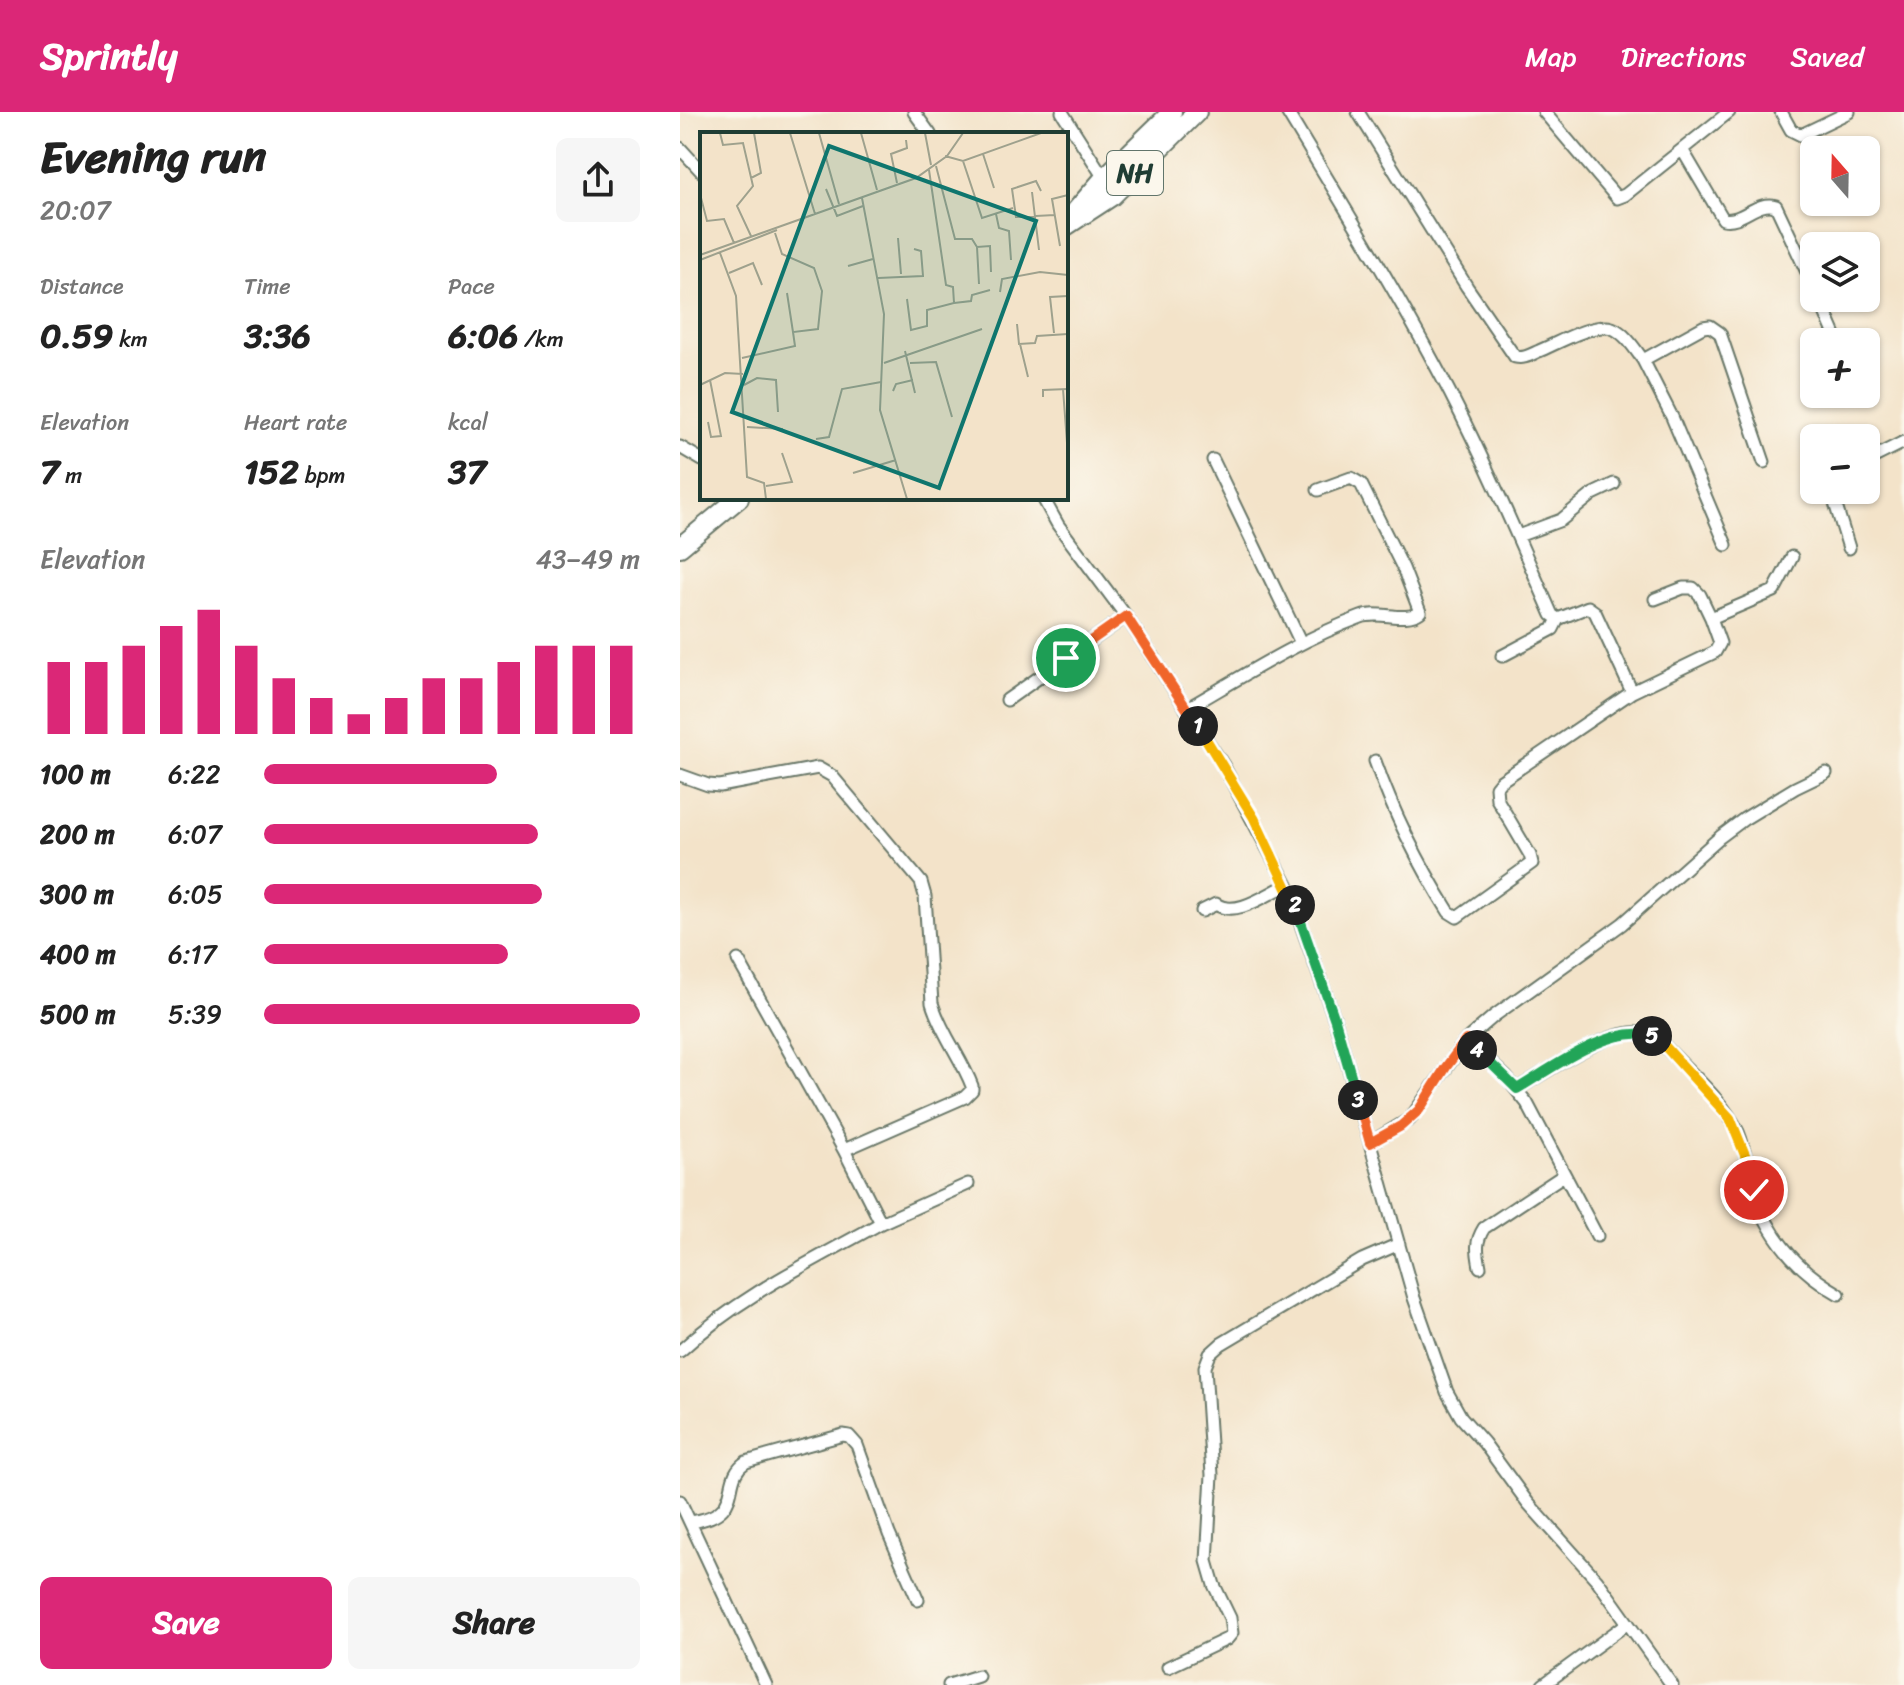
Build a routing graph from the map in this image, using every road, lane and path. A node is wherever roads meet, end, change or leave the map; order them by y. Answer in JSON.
{"nodes":[{"id":1,"x":914,"y":112,"type":"edge"},
{"id":2,"x":1062,"y":112,"type":"edge"},
{"id":3,"x":1172,"y":112,"type":"edge"},
{"id":4,"x":1197,"y":112,"type":"edge"},
{"id":5,"x":1287,"y":112,"type":"edge"},
{"id":6,"x":1358,"y":112,"type":"edge"},
{"id":7,"x":1544,"y":112,"type":"edge"},
{"id":8,"x":1729,"y":112,"type":"edge"},
{"id":9,"x":1781,"y":112,"type":"edge"},
{"id":10,"x":1849,"y":112,"type":"edge"},
{"id":11,"x":929,"y":132,"type":"edge"},
{"id":12,"x":680,"y":148,"type":"edge"},
{"id":13,"x":1683,"y":151,"type":"junction"},
{"id":14,"x":700,"y":170,"type":"edge"},
{"id":15,"x":1104,"y":178,"type":"junction"},
{"id":16,"x":1068,"y":222,"type":"edge"},
{"id":17,"x":1068,"y":223,"type":"edge"},
{"id":18,"x":1800,"y":257,"type":"edge"},
{"id":19,"x":1643,"y":360,"type":"junction"},
{"id":20,"x":1904,"y":442,"type":"edge"},
{"id":21,"x":680,"y":447,"type":"edge"},
{"id":22,"x":1880,"y":454,"type":"edge"},
{"id":23,"x":700,"y":459,"type":"edge"},
{"id":24,"x":1213,"y":460,"type":"dead end"},
{"id":25,"x":1764,"y":462,"type":"dead end"},
{"id":26,"x":1614,"y":484,"type":"dead end"},
{"id":27,"x":1318,"y":490,"type":"dead end"},
{"id":28,"x":735,"y":500,"type":"edge"},
{"id":29,"x":1044,"y":500,"type":"edge"},
{"id":30,"x":1835,"y":504,"type":"edge"},
{"id":31,"x":1518,"y":536,"type":"junction"},
{"id":32,"x":1726,"y":545,"type":"dead end"},
{"id":33,"x":680,"y":547,"type":"edge"},
{"id":34,"x":1849,"y":548,"type":"dead end"},
{"id":35,"x":1792,"y":557,"type":"dead end"},
{"id":36,"x":1655,"y":599,"type":"dead end"},
{"id":37,"x":1126,"y":616,"type":"junction"},
{"id":38,"x":1711,"y":618,"type":"junction"},
{"id":39,"x":1558,"y":619,"type":"junction"},
{"id":40,"x":1301,"y":643,"type":"junction"},
{"id":41,"x":1502,"y":656,"type":"dead end"},
{"id":42,"x":1632,"y":692,"type":"junction"},
{"id":43,"x":1007,"y":700,"type":"dead end"},
{"id":44,"x":1186,"y":709,"type":"junction"},
{"id":45,"x":1375,"y":761,"type":"dead end"},
{"id":46,"x":1826,"y":773,"type":"dead end"},
{"id":47,"x":680,"y":775,"type":"edge"},
{"id":48,"x":1287,"y":885,"type":"junction"},
{"id":49,"x":1202,"y":911,"type":"dead end"},
{"id":50,"x":738,"y":960,"type":"dead end"},
{"id":51,"x":1466,"y":1040,"type":"junction"},
{"id":52,"x":1517,"y":1089,"type":"junction"},
{"id":53,"x":1370,"y":1143,"type":"junction"},
{"id":54,"x":844,"y":1150,"type":"junction"},
{"id":55,"x":1564,"y":1175,"type":"junction"},
{"id":56,"x":968,"y":1184,"type":"dead end"},
{"id":57,"x":881,"y":1223,"type":"junction"},
{"id":58,"x":1597,"y":1236,"type":"dead end"},
{"id":59,"x":1399,"y":1244,"type":"junction"},
{"id":60,"x":1480,"y":1267,"type":"dead end"},
{"id":61,"x":1839,"y":1294,"type":"dead end"},
{"id":62,"x":680,"y":1351,"type":"edge"},
{"id":63,"x":680,"y":1501,"type":"edge"},
{"id":64,"x":690,"y":1522,"type":"junction"},
{"id":65,"x":918,"y":1600,"type":"dead end"},
{"id":66,"x":1628,"y":1623,"type":"junction"},
{"id":67,"x":1168,"y":1667,"type":"dead end"},
{"id":68,"x":978,"y":1676,"type":"dead end"},
{"id":69,"x":766,"y":1685,"type":"edge"},
{"id":70,"x":949,"y":1685,"type":"edge"},
{"id":71,"x":1543,"y":1685,"type":"edge"},
{"id":72,"x":1672,"y":1685,"type":"edge"}],
"edges":[{"from":1,"to":11,"type":"street"},
{"from":2,"to":15,"type":"street"},
{"from":3,"to":15,"type":"highway","number":"NH"},
{"from":4,"to":17,"type":"highway","number":"NH"},
{"from":5,"to":31,"type":"street"},
{"from":6,"to":19,"type":"street"},
{"from":7,"to":13,"type":"street"},
{"from":8,"to":13,"type":"street"},
{"from":9,"to":10,"type":"street"},
{"from":12,"to":14,"type":"street"},
{"from":13,"to":18,"type":"street"},
{"from":15,"to":16,"type":"highway","number":"NH"},
{"from":19,"to":25,"type":"street"},
{"from":19,"to":32,"type":"street"},
{"from":20,"to":22,"type":"street"},
{"from":21,"to":23,"type":"street"},
{"from":24,"to":40,"type":"street"},
{"from":26,"to":31,"type":"street"},
{"from":27,"to":40,"type":"street"},
{"from":28,"to":33,"type":"highway"},
{"from":29,"to":37,"type":"street"},
{"from":30,"to":34,"type":"street"},
{"from":31,"to":39,"type":"street"},
{"from":35,"to":38,"type":"street"},
{"from":36,"to":38,"type":"street"},
{"from":37,"to":43,"type":"street"},
{"from":37,"to":44,"type":"street"},
{"from":38,"to":42,"type":"street"},
{"from":39,"to":41,"type":"street"},
{"from":39,"to":42,"type":"street"},
{"from":40,"to":44,"type":"street"},
{"from":42,"to":45,"type":"street"},
{"from":44,"to":48,"type":"street"},
{"from":46,"to":51,"type":"street"},
{"from":47,"to":54,"type":"street"},
{"from":48,"to":49,"type":"street"},
{"from":48,"to":53,"type":"street"},
{"from":50,"to":54,"type":"street"},
{"from":51,"to":52,"type":"street"},
{"from":51,"to":53,"type":"street"},
{"from":52,"to":55,"type":"street"},
{"from":52,"to":61,"type":"street"},
{"from":53,"to":59,"type":"street"},
{"from":54,"to":57,"type":"street"},
{"from":55,"to":58,"type":"street"},
{"from":55,"to":60,"type":"street"},
{"from":56,"to":57,"type":"street"},
{"from":57,"to":62,"type":"street"},
{"from":59,"to":66,"type":"street"},
{"from":59,"to":67,"type":"street"},
{"from":63,"to":64,"type":"street"},
{"from":64,"to":65,"type":"street"},
{"from":64,"to":69,"type":"street"},
{"from":66,"to":71,"type":"street"},
{"from":66,"to":72,"type":"street"},
{"from":68,"to":70,"type":"street"}]}
